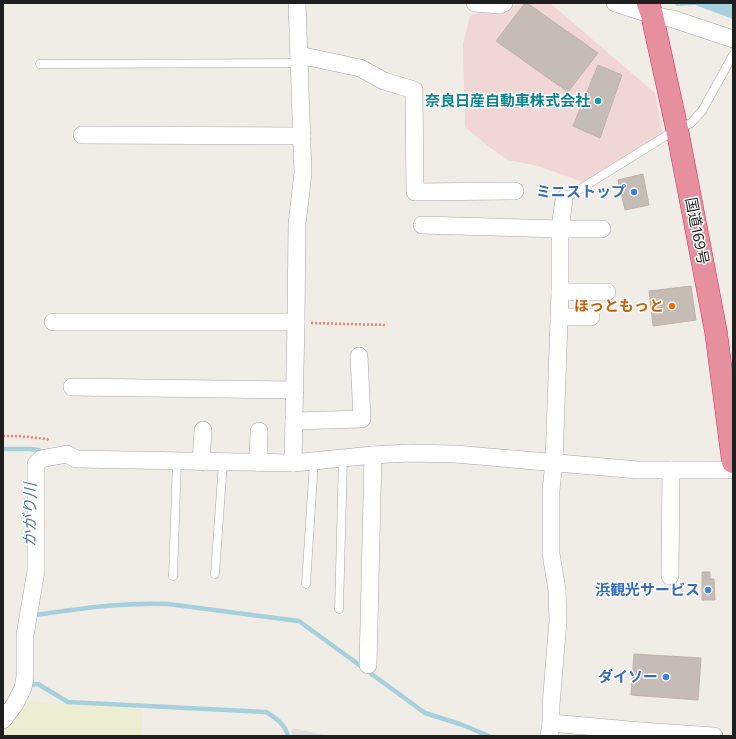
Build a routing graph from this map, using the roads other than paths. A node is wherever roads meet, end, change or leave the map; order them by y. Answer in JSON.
{"nodes":[{"id":1,"x":297,"y":3,"type":"edge"},
{"id":2,"x":475,"y":3,"type":"edge"},
{"id":3,"x":504,"y":3,"type":"edge"},
{"id":4,"x":615,"y":3,"type":"edge"},
{"id":5,"x":650,"y":9,"type":"edge"},
{"id":6,"x":733,"y":39,"type":"edge"},
{"id":7,"x":733,"y":56,"type":"edge"},
{"id":8,"x":299,"y":59,"type":"junction"},
{"id":9,"x":40,"y":64,"type":"dead end"},
{"id":10,"x":677,"y":129,"type":"junction"},
{"id":11,"x":82,"y":135,"type":"dead end"},
{"id":12,"x":302,"y":136,"type":"junction"},
{"id":13,"x":515,"y":191,"type":"dead end"},
{"id":14,"x":564,"y":199,"type":"joint"},
{"id":15,"x":422,"y":225,"type":"dead end"},
{"id":16,"x":560,"y":229,"type":"junction"},
{"id":17,"x":602,"y":229,"type":"dead end"},
{"id":18,"x":560,"y":292,"type":"junction"},
{"id":19,"x":607,"y":292,"type":"dead end"},
{"id":20,"x":559,"y":317,"type":"junction"},
{"id":21,"x":591,"y":317,"type":"dead end"},
{"id":22,"x":53,"y":322,"type":"dead end"},
{"id":23,"x":296,"y":322,"type":"junction"},
{"id":24,"x":359,"y":356,"type":"dead end"},
{"id":25,"x":72,"y":387,"type":"dead end"},
{"id":26,"x":295,"y":390,"type":"junction"},
{"id":27,"x":294,"y":421,"type":"junction"},
{"id":28,"x":203,"y":430,"type":"dead end"},
{"id":29,"x":259,"y":431,"type":"dead end"},
{"id":30,"x":373,"y":455,"type":"junction"},
{"id":31,"x":343,"y":458,"type":"junction"},
{"id":32,"x":177,"y":461,"type":"junction"},
{"id":33,"x":314,"y":461,"type":"junction"},
{"id":34,"x":202,"y":462,"type":"junction"},
{"id":35,"x":223,"y":462,"type":"junction"},
{"id":36,"x":258,"y":462,"type":"junction"},
{"id":37,"x":554,"y":462,"type":"junction"},
{"id":38,"x":733,"y":462,"type":"edge"},
{"id":39,"x":293,"y":463,"type":"junction"},
{"id":40,"x":671,"y":470,"type":"junction"},
{"id":41,"x":733,"y":470,"type":"edge"},
{"id":42,"x":215,"y":574,"type":"dead end"},
{"id":43,"x":173,"y":576,"type":"dead end"},
{"id":44,"x":670,"y":576,"type":"dead end"},
{"id":45,"x":306,"y":584,"type":"dead end"},
{"id":46,"x":339,"y":609,"type":"dead end"},
{"id":47,"x":368,"y":665,"type":"dead end"},
{"id":48,"x":3,"y":720,"type":"edge"},
{"id":49,"x":550,"y":730,"type":"edge"},
{"id":50,"x":714,"y":736,"type":"edge"}],
"edges":[{"from":1,"to":8,"type":"street"},
{"from":2,"to":3,"type":"street"},
{"from":4,"to":5,"type":"street"},
{"from":5,"to":6,"type":"street"},
{"from":5,"to":10,"type":"highway","name":"国道169号"},
{"from":7,"to":10,"type":"lane"},
{"from":8,"to":9,"type":"lane"},
{"from":8,"to":12,"type":"street"},
{"from":8,"to":13,"type":"street"},
{"from":10,"to":14,"type":"lane"},
{"from":10,"to":38,"type":"highway","name":"国道169号"},
{"from":11,"to":12,"type":"street"},
{"from":12,"to":23,"type":"street"},
{"from":14,"to":16,"type":"street"},
{"from":15,"to":16,"type":"street"},
{"from":16,"to":17,"type":"street"},
{"from":16,"to":18,"type":"street"},
{"from":18,"to":19,"type":"street"},
{"from":18,"to":20,"type":"street"},
{"from":20,"to":21,"type":"street"},
{"from":20,"to":37,"type":"street"},
{"from":22,"to":23,"type":"street"},
{"from":23,"to":26,"type":"street"},
{"from":24,"to":27,"type":"street"},
{"from":25,"to":26,"type":"street"},
{"from":26,"to":27,"type":"street"},
{"from":27,"to":39,"type":"street"},
{"from":28,"to":34,"type":"street"},
{"from":29,"to":36,"type":"street"},
{"from":30,"to":31,"type":"street"},
{"from":30,"to":37,"type":"street"},
{"from":30,"to":47,"type":"street"},
{"from":31,"to":33,"type":"street"},
{"from":31,"to":46,"type":"lane"},
{"from":32,"to":34,"type":"street"},
{"from":32,"to":43,"type":"lane"},
{"from":32,"to":48,"type":"street"},
{"from":33,"to":39,"type":"street"},
{"from":33,"to":45,"type":"lane"},
{"from":34,"to":35,"type":"street"},
{"from":35,"to":36,"type":"street"},
{"from":35,"to":42,"type":"lane"},
{"from":36,"to":39,"type":"street"},
{"from":37,"to":40,"type":"street"},
{"from":37,"to":49,"type":"street"},
{"from":40,"to":41,"type":"street"},
{"from":40,"to":44,"type":"street"},
{"from":49,"to":50,"type":"street"}]}
